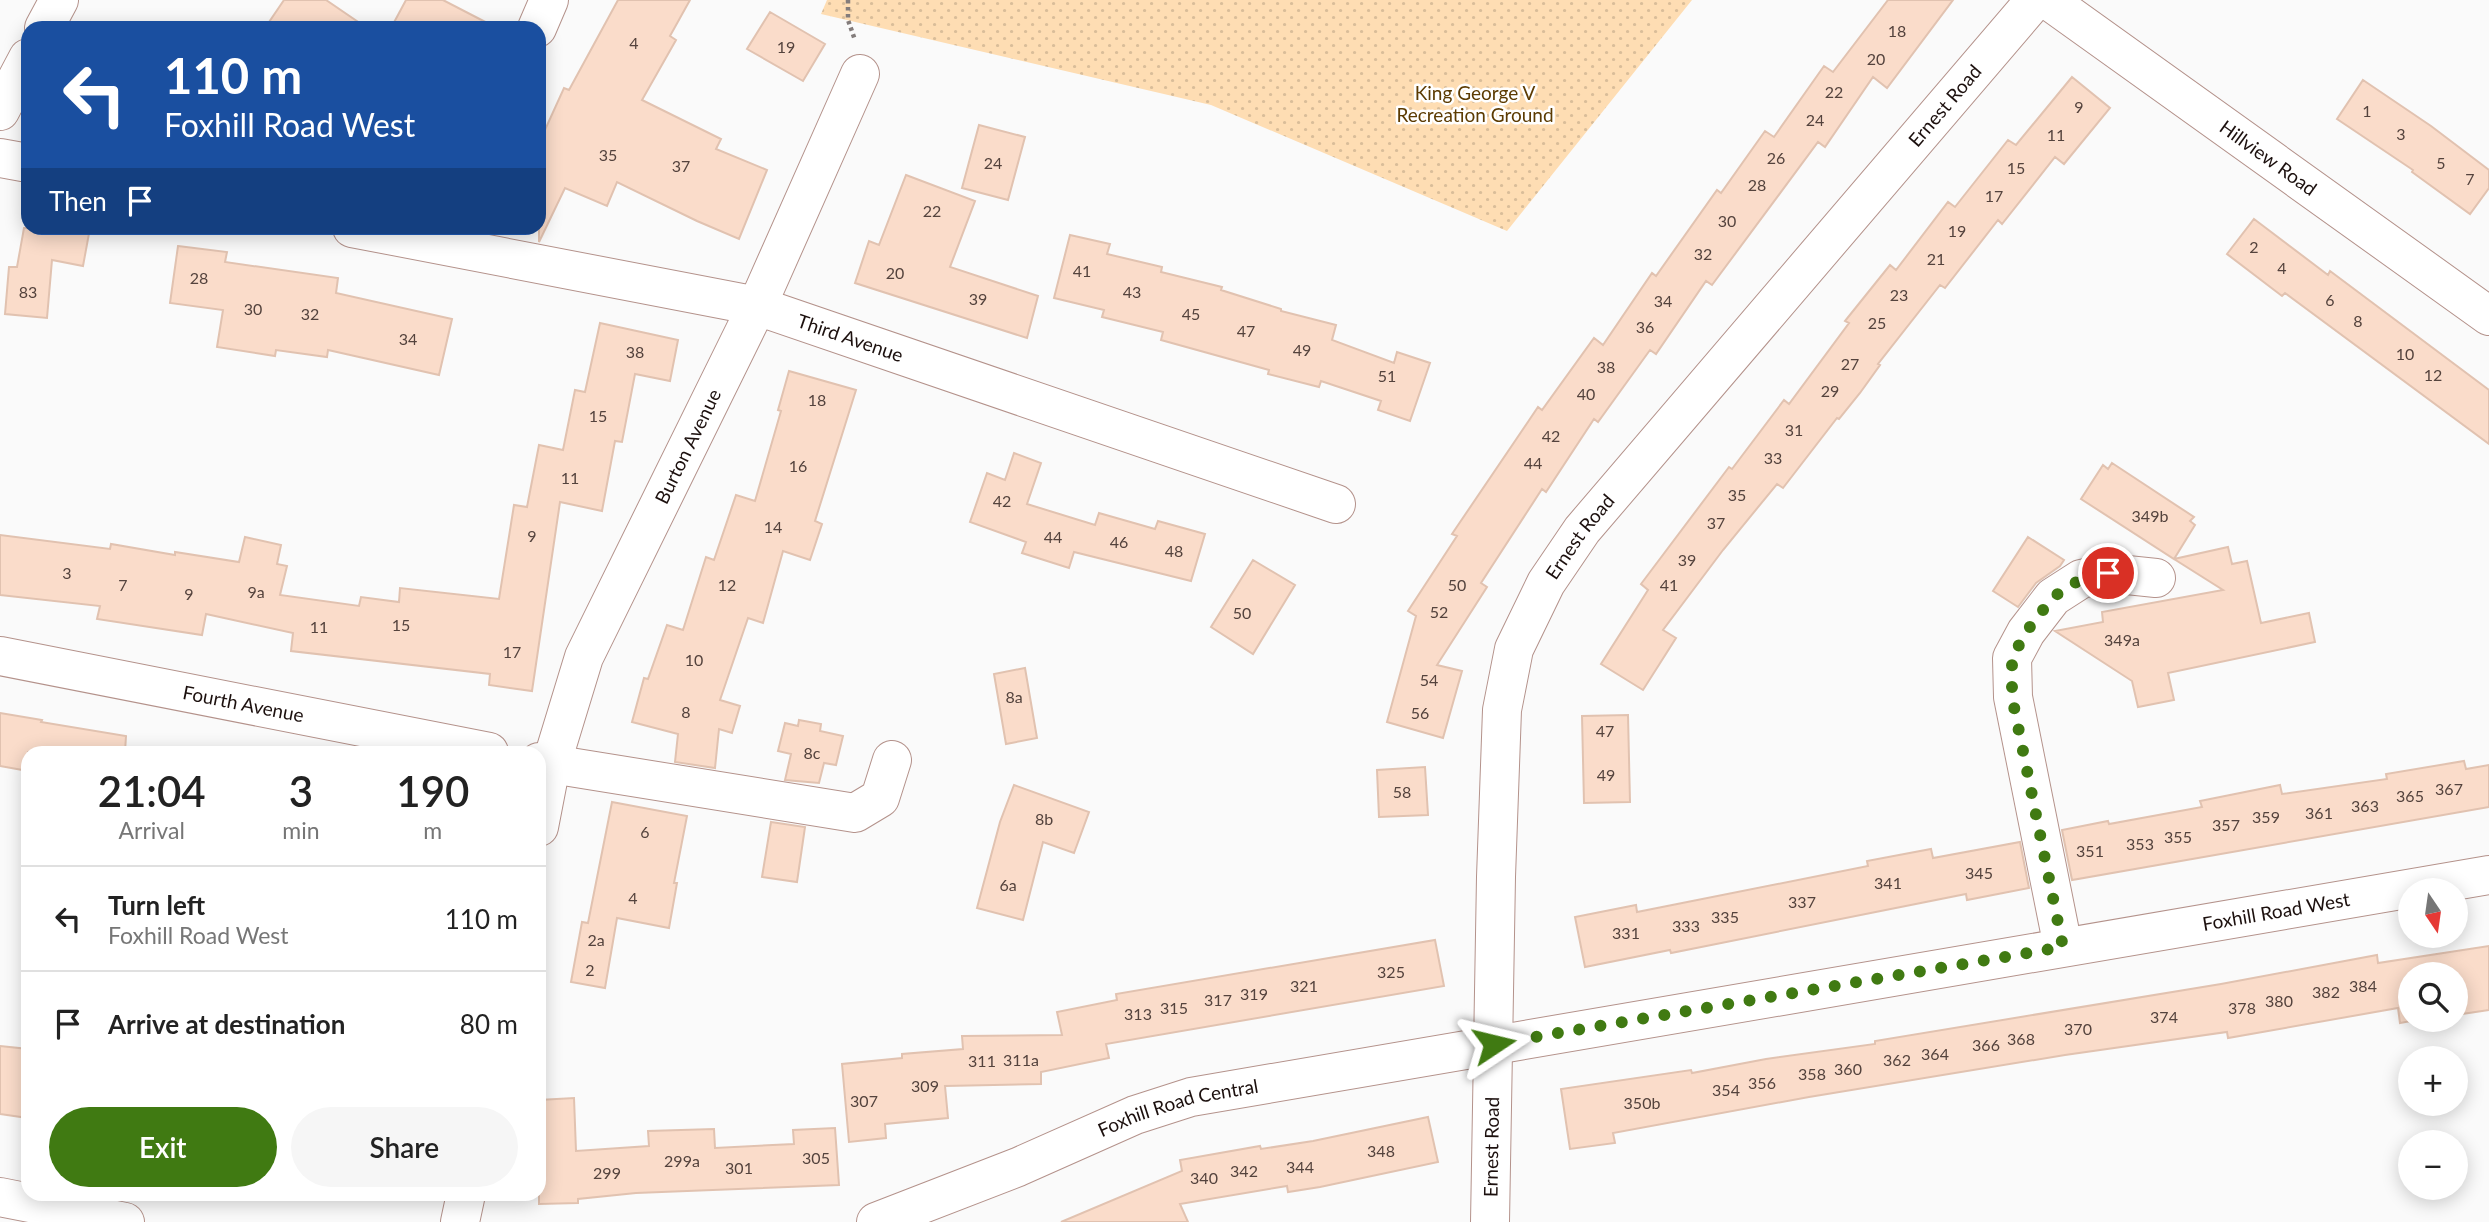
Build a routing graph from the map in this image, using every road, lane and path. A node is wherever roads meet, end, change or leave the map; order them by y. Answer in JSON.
{"nodes":[{"id":1,"x":59,"y":0,"type":"edge"},
{"id":2,"x":549,"y":0,"type":"edge"},
{"id":3,"x":2035,"y":0,"type":"edge"},
{"id":4,"x":2048,"y":0,"type":"edge"},
{"id":5,"x":48,"y":21,"type":"edge"},
{"id":6,"x":540,"y":21,"type":"edge"},
{"id":7,"x":21,"y":71,"type":"edge"},
{"id":8,"x":860,"y":74,"type":"dead end"},
{"id":9,"x":0,"y":111,"type":"edge"},
{"id":10,"x":0,"y":158,"type":"edge"},
{"id":11,"x":21,"y":162,"type":"edge"},
{"id":12,"x":444,"y":236,"type":"edge"},
{"id":13,"x":757,"y":306,"type":"junction"},
{"id":14,"x":2489,"y":316,"type":"edge"},
{"id":15,"x":1335,"y":504,"type":"dead end"},
{"id":16,"x":2156,"y":578,"type":"dead end"},
{"id":17,"x":0,"y":656,"type":"edge"},
{"id":18,"x":458,"y":746,"type":"edge"},
{"id":19,"x":892,"y":760,"type":"dead end"},
{"id":20,"x":546,"y":761,"type":"edge"},
{"id":21,"x":546,"y":764,"type":"edge"},
{"id":22,"x":2489,"y":875,"type":"edge"},
{"id":23,"x":2063,"y":947,"type":"junction"},
{"id":24,"x":1494,"y":1044,"type":"junction"},
{"id":25,"x":0,"y":1197,"type":"edge"},
{"id":26,"x":464,"y":1201,"type":"edge"},
{"id":27,"x":125,"y":1222,"type":"edge"},
{"id":28,"x":460,"y":1222,"type":"edge"},
{"id":29,"x":876,"y":1222,"type":"edge"},
{"id":30,"x":1490,"y":1222,"type":"edge"}],
"edges":[{"from":1,"to":5,"type":"street"},
{"from":2,"to":6,"type":"street"},
{"from":3,"to":24,"type":"street","name":"Ernest Road"},
{"from":4,"to":14,"type":"street","name":"Hillview Road"},
{"from":7,"to":9,"type":"street"},
{"from":8,"to":13,"type":"street","name":"Burton Avenue"},
{"from":10,"to":11,"type":"street"},
{"from":12,"to":13,"type":"street","name":"Third Avenue"},
{"from":13,"to":15,"type":"street","name":"Third Avenue"},
{"from":13,"to":20,"type":"street","name":"Burton Avenue"},
{"from":16,"to":23,"type":"street"},
{"from":17,"to":18,"type":"street","name":"Fourth Avenue"},
{"from":19,"to":21,"type":"street"},
{"from":22,"to":23,"type":"street","name":"Foxhill Road West"},
{"from":23,"to":24,"type":"street","name":"Foxhill Road West"},
{"from":24,"to":29,"type":"street","name":"Foxhill Road Central"},
{"from":24,"to":30,"type":"street","name":"Ernest Road"},
{"from":25,"to":27,"type":"street"},
{"from":26,"to":28,"type":"street"}]}
